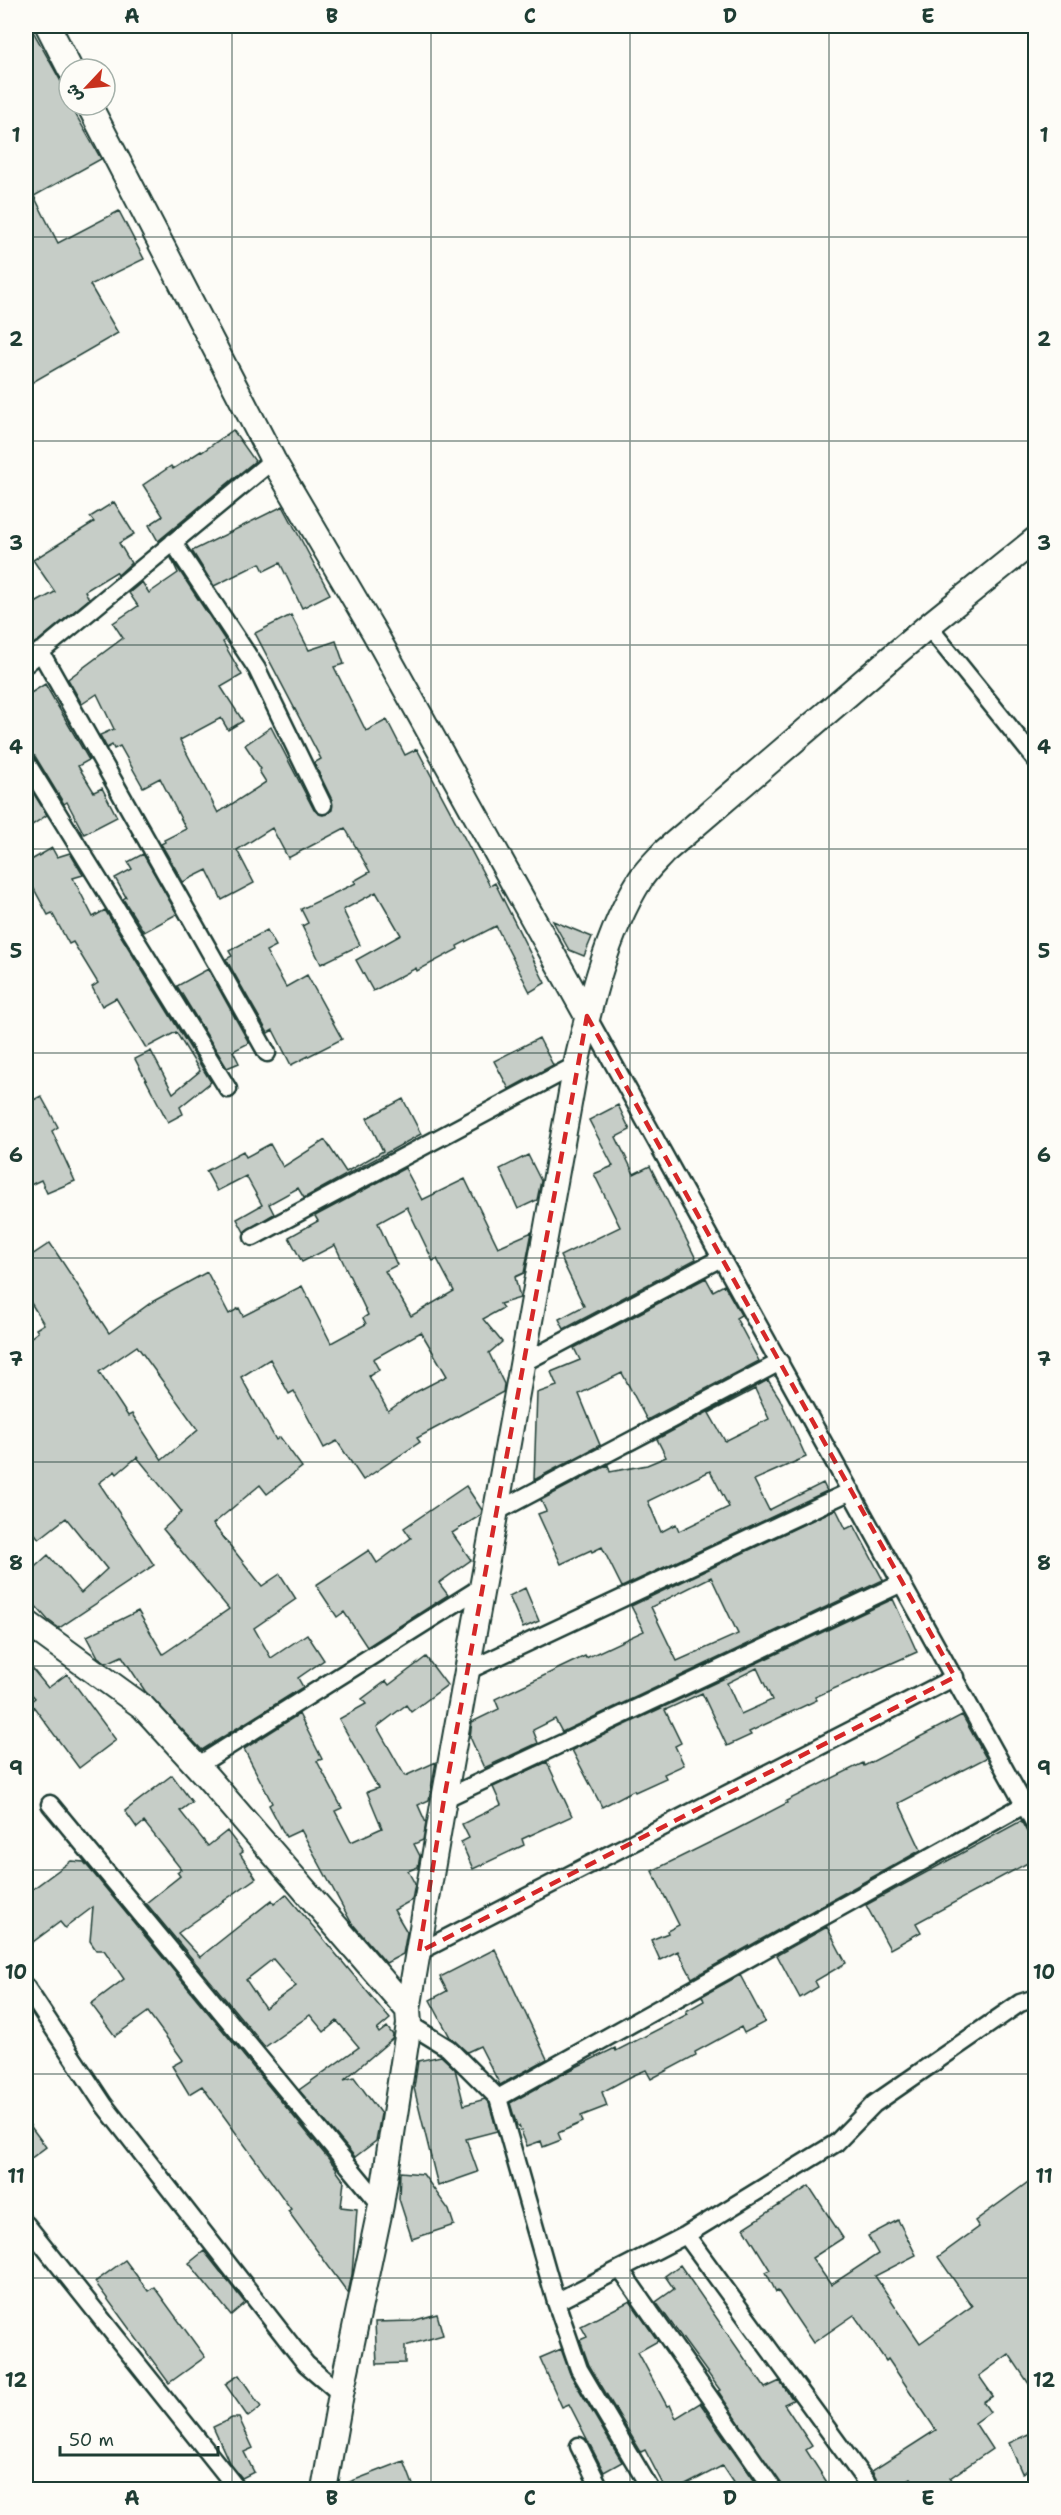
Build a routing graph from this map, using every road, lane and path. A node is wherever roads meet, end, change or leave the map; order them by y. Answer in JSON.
{"nodes":[{"id":1,"x":48,"y":26,"type":"edge"},
{"id":2,"x":64,"y":57,"type":"edge"},
{"id":3,"x":95,"y":117,"type":"edge"},
{"id":4,"x":273,"y":460,"type":"junction"},
{"id":5,"x":1035,"y":539,"type":"edge"},
{"id":6,"x":173,"y":542,"type":"junction"},
{"id":7,"x":928,"y":626,"type":"junction"},
{"id":8,"x":40,"y":651,"type":"junction"},
{"id":9,"x":26,"y":664,"type":"edge"},
{"id":10,"x":1035,"y":760,"type":"edge"},
{"id":11,"x":26,"y":762,"type":"edge"},
{"id":12,"x":323,"y":805,"type":"dead end"},
{"id":13,"x":587,"y":1016,"type":"junction"},
{"id":14,"x":267,"y":1053,"type":"dead end"},
{"id":15,"x":576,"y":1065,"type":"junction"},
{"id":16,"x":228,"y":1089,"type":"dead end"},
{"id":17,"x":253,"y":1237,"type":"dead end"},
{"id":18,"x":721,"y":1258,"type":"junction"},
{"id":19,"x":780,"y":1362,"type":"junction"},
{"id":20,"x":523,"y":1363,"type":"junction"},
{"id":21,"x":851,"y":1491,"type":"junction"},
{"id":22,"x":496,"y":1512,"type":"junction"},
{"id":23,"x":902,"y":1583,"type":"junction"},
{"id":24,"x":483,"y":1586,"type":"junction"},
{"id":25,"x":26,"y":1622,"type":"edge"},
{"id":26,"x":467,"y":1671,"type":"junction"},
{"id":27,"x":955,"y":1677,"type":"junction"},
{"id":28,"x":197,"y":1766,"type":"junction"},
{"id":29,"x":444,"y":1799,"type":"junction"},
{"id":30,"x":50,"y":1804,"type":"dead end"},
{"id":31,"x":1024,"y":1805,"type":"junction"},
{"id":32,"x":1035,"y":1826,"type":"edge"},
{"id":33,"x":419,"y":1952,"type":"junction"},
{"id":34,"x":26,"y":1987,"type":"edge"},
{"id":35,"x":1035,"y":1998,"type":"edge"},
{"id":36,"x":408,"y":2017,"type":"junction"},
{"id":37,"x":498,"y":2097,"type":"junction"},
{"id":38,"x":381,"y":2205,"type":"junction"},
{"id":39,"x":26,"y":2224,"type":"edge"},
{"id":40,"x":686,"y":2235,"type":"junction"},
{"id":41,"x":620,"y":2269,"type":"junction"},
{"id":42,"x":556,"y":2301,"type":"junction"},
{"id":43,"x":341,"y":2394,"type":"junction"},
{"id":44,"x":579,"y":2446,"type":"dead end"},
{"id":45,"x":238,"y":2490,"type":"edge"},
{"id":46,"x":324,"y":2490,"type":"edge"},
{"id":47,"x":601,"y":2490,"type":"edge"},
{"id":48,"x":651,"y":2490,"type":"edge"},
{"id":49,"x":774,"y":2490,"type":"edge"},
{"id":50,"x":872,"y":2490,"type":"edge"}],
"edges":[{"from":1,"to":2,"type":"street"},
{"from":3,"to":4,"type":"street"},
{"from":4,"to":6,"type":"street"},
{"from":4,"to":13,"type":"street"},
{"from":5,"to":7,"type":"street"},
{"from":6,"to":8,"type":"street"},
{"from":6,"to":12,"type":"street"},
{"from":7,"to":10,"type":"street"},
{"from":7,"to":13,"type":"street"},
{"from":8,"to":9,"type":"street"},
{"from":8,"to":14,"type":"street"},
{"from":11,"to":16,"type":"street"},
{"from":13,"to":15,"type":"street"},
{"from":13,"to":18,"type":"street"},
{"from":15,"to":17,"type":"street"},
{"from":15,"to":20,"type":"street"},
{"from":18,"to":19,"type":"street"},
{"from":18,"to":20,"type":"street"},
{"from":19,"to":21,"type":"street"},
{"from":19,"to":22,"type":"street"},
{"from":20,"to":22,"type":"street"},
{"from":21,"to":23,"type":"street"},
{"from":21,"to":26,"type":"street"},
{"from":22,"to":24,"type":"street"},
{"from":23,"to":27,"type":"street"},
{"from":23,"to":29,"type":"street"},
{"from":24,"to":26,"type":"street"},
{"from":24,"to":28,"type":"street"},
{"from":25,"to":28,"type":"street"},
{"from":26,"to":29,"type":"street"},
{"from":27,"to":31,"type":"street"},
{"from":27,"to":33,"type":"street"},
{"from":28,"to":36,"type":"street"},
{"from":29,"to":33,"type":"street"},
{"from":30,"to":38,"type":"street"},
{"from":31,"to":32,"type":"street"},
{"from":31,"to":37,"type":"street"},
{"from":33,"to":36,"type":"street"},
{"from":34,"to":43,"type":"street"},
{"from":35,"to":40,"type":"street"},
{"from":36,"to":37,"type":"street"},
{"from":36,"to":38,"type":"street"},
{"from":37,"to":42,"type":"street"},
{"from":38,"to":43,"type":"street"},
{"from":39,"to":45,"type":"street"},
{"from":40,"to":41,"type":"street"},
{"from":40,"to":50,"type":"street"},
{"from":41,"to":42,"type":"street"},
{"from":41,"to":49,"type":"street"},
{"from":42,"to":48,"type":"street"},
{"from":43,"to":46,"type":"street"},
{"from":44,"to":47,"type":"street"}]}
